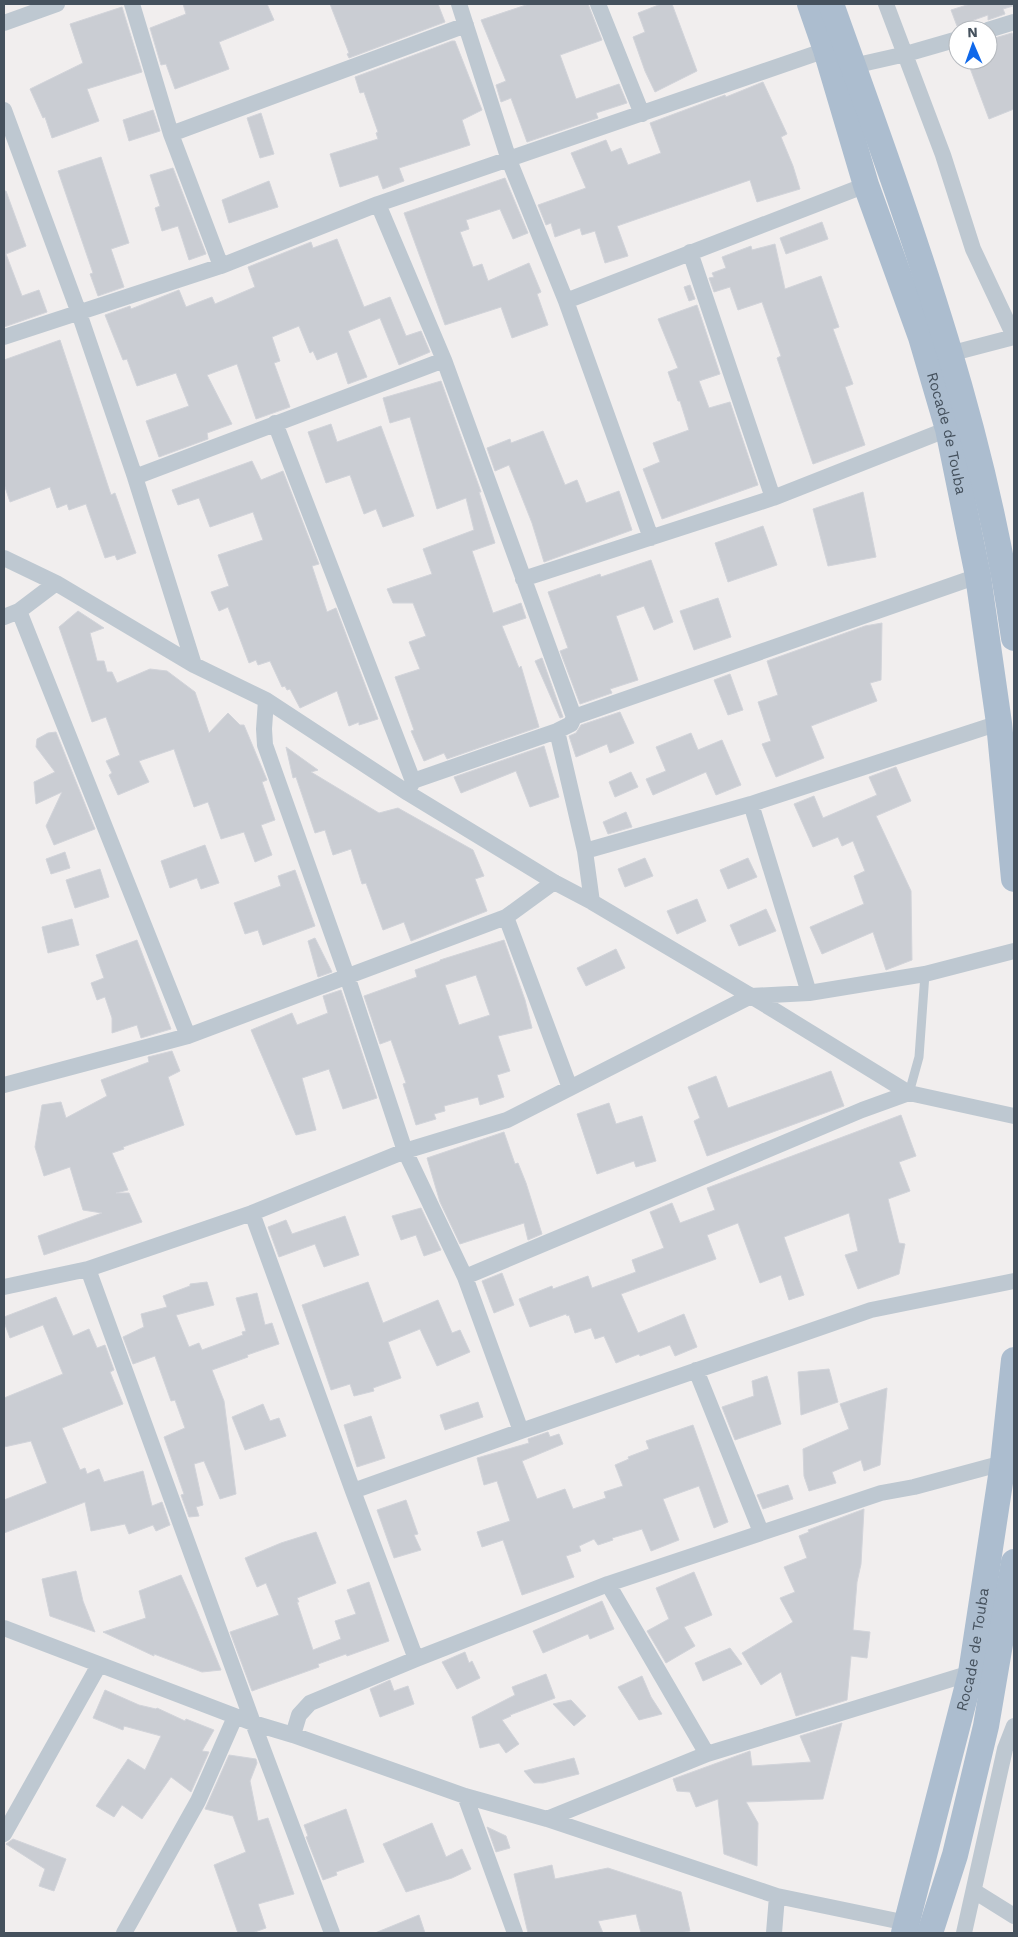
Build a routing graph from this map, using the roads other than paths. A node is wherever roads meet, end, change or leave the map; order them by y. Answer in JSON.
{"nodes":[{"id":1,"x":56,"y":4,"type":"edge"},
{"id":2,"x":132,"y":4,"type":"edge"},
{"id":3,"x":459,"y":4,"type":"edge"},
{"id":4,"x":598,"y":4,"type":"edge"},
{"id":5,"x":810,"y":4,"type":"edge"},
{"id":6,"x":831,"y":4,"type":"edge"},
{"id":7,"x":886,"y":4,"type":"edge"},
{"id":8,"x":1014,"y":22,"type":"edge"},
{"id":9,"x":4,"y":23,"type":"edge"},
{"id":10,"x":466,"y":25,"type":"junction"},
{"id":11,"x":998,"y":27,"type":"edge"},
{"id":12,"x":948,"y":42,"type":"edge"},
{"id":13,"x":826,"y":50,"type":"junction"},
{"id":14,"x":906,"y":54,"type":"junction"},
{"id":15,"x":854,"y":66,"type":"junction"},
{"id":16,"x":4,"y":110,"type":"edge"},
{"id":17,"x":642,"y":114,"type":"junction"},
{"id":18,"x":171,"y":134,"type":"junction"},
{"id":19,"x":510,"y":160,"type":"junction"},
{"id":20,"x":866,"y":185,"type":"junction"},
{"id":21,"x":378,"y":204,"type":"junction"},
{"id":22,"x":690,"y":252,"type":"junction"},
{"id":23,"x":221,"y":266,"type":"junction"},
{"id":24,"x":566,"y":301,"type":"junction"},
{"id":25,"x":79,"y":313,"type":"junction"},
{"id":26,"x":4,"y":337,"type":"edge"},
{"id":27,"x":1014,"y":337,"type":"edge"},
{"id":28,"x":949,"y":354,"type":"junction"},
{"id":29,"x":444,"y":360,"type":"junction"},
{"id":30,"x":275,"y":423,"type":"junction"},
{"id":31,"x":948,"y":429,"type":"junction"},
{"id":32,"x":135,"y":477,"type":"junction"},
{"id":33,"x":773,"y":498,"type":"junction"},
{"id":34,"x":651,"y":538,"type":"junction"},
{"id":35,"x":4,"y":558,"type":"edge"},
{"id":36,"x":978,"y":576,"type":"junction"},
{"id":37,"x":522,"y":579,"type":"junction"},
{"id":38,"x":56,"y":584,"type":"junction"},
{"id":39,"x":19,"y":611,"type":"junction"},
{"id":40,"x":4,"y":618,"type":"edge"},
{"id":41,"x":1014,"y":638,"type":"edge"},
{"id":42,"x":194,"y":666,"type":"junction"},
{"id":43,"x":266,"y":700,"type":"junction"},
{"id":44,"x":574,"y":717,"type":"junction"},
{"id":45,"x":999,"y":723,"type":"junction"},
{"id":46,"x":557,"y":731,"type":"junction"},
{"id":47,"x":410,"y":787,"type":"junction"},
{"id":48,"x":751,"y":804,"type":"junction"},
{"id":49,"x":585,"y":851,"type":"junction"},
{"id":50,"x":1014,"y":879,"type":"edge"},
{"id":51,"x":554,"y":882,"type":"junction"},
{"id":52,"x":592,"y":902,"type":"junction"},
{"id":53,"x":506,"y":917,"type":"junction"},
{"id":54,"x":1014,"y":952,"type":"edge"},
{"id":55,"x":925,"y":974,"type":"junction"},
{"id":56,"x":347,"y":976,"type":"junction"},
{"id":57,"x":809,"y":993,"type":"junction"},
{"id":58,"x":751,"y":996,"type":"junction"},
{"id":59,"x":188,"y":1036,"type":"junction"},
{"id":60,"x":4,"y":1085,"type":"edge"},
{"id":61,"x":570,"y":1088,"type":"junction"},
{"id":62,"x":909,"y":1093,"type":"junction"},
{"id":63,"x":1014,"y":1116,"type":"edge"},
{"id":64,"x":405,"y":1151,"type":"junction"},
{"id":65,"x":252,"y":1213,"type":"junction"},
{"id":66,"x":88,"y":1269,"type":"junction"},
{"id":67,"x":465,"y":1276,"type":"junction"},
{"id":68,"x":1014,"y":1281,"type":"edge"},
{"id":69,"x":4,"y":1287,"type":"edge"},
{"id":70,"x":1014,"y":1360,"type":"edge"},
{"id":71,"x":696,"y":1370,"type":"junction"},
{"id":72,"x":520,"y":1431,"type":"junction"},
{"id":73,"x":1003,"y":1463,"type":"junction"},
{"id":74,"x":353,"y":1492,"type":"junction"},
{"id":75,"x":761,"y":1532,"type":"junction"},
{"id":76,"x":1014,"y":1562,"type":"edge"},
{"id":77,"x":608,"y":1584,"type":"junction"},
{"id":78,"x":1011,"y":1601,"type":"edge"},
{"id":79,"x":4,"y":1628,"type":"edge"},
{"id":80,"x":416,"y":1659,"type":"junction"},
{"id":81,"x":99,"y":1665,"type":"junction"},
{"id":82,"x":971,"y":1673,"type":"junction"},
{"id":83,"x":235,"y":1716,"type":"junction"},
{"id":84,"x":253,"y":1723,"type":"junction"},
{"id":85,"x":1014,"y":1726,"type":"edge"},
{"id":86,"x":293,"y":1735,"type":"junction"},
{"id":87,"x":706,"y":1754,"type":"junction"},
{"id":88,"x":465,"y":1796,"type":"junction"},
{"id":89,"x":548,"y":1819,"type":"junction"},
{"id":90,"x":4,"y":1834,"type":"edge"},
{"id":91,"x":974,"y":1891,"type":"junction"},
{"id":92,"x":777,"y":1896,"type":"junction"},
{"id":93,"x":134,"y":1916,"type":"junction"},
{"id":94,"x":1014,"y":1916,"type":"edge"},
{"id":95,"x":914,"y":1930,"type":"edge"},
{"id":96,"x":124,"y":1933,"type":"edge"},
{"id":97,"x":140,"y":1933,"type":"edge"},
{"id":98,"x":332,"y":1933,"type":"edge"},
{"id":99,"x":515,"y":1933,"type":"edge"},
{"id":100,"x":774,"y":1933,"type":"edge"},
{"id":101,"x":964,"y":1933,"type":"edge"}],
"edges":[{"from":1,"to":9,"type":"street"},
{"from":2,"to":18,"type":"street"},
{"from":3,"to":10,"type":"street"},
{"from":4,"to":17,"type":"street"},
{"from":5,"to":13,"type":"main road","name":"Rocade de Touba"},
{"from":6,"to":15,"type":"main road","name":"Rocade de Touba"},
{"from":7,"to":14,"type":"street"},
{"from":8,"to":11,"type":"street"},
{"from":10,"to":18,"type":"street"},
{"from":10,"to":19,"type":"street"},
{"from":12,"to":14,"type":"street"},
{"from":13,"to":17,"type":"street"},
{"from":13,"to":20,"type":"main road","name":"Rocade de Touba"},
{"from":14,"to":15,"type":"street"},
{"from":14,"to":27,"type":"street"},
{"from":15,"to":28,"type":"main road","name":"Rocade de Touba"},
{"from":16,"to":25,"type":"street"},
{"from":17,"to":19,"type":"street"},
{"from":18,"to":23,"type":"street"},
{"from":19,"to":21,"type":"street"},
{"from":19,"to":24,"type":"street"},
{"from":20,"to":22,"type":"street"},
{"from":20,"to":31,"type":"main road","name":"Rocade de Touba"},
{"from":21,"to":23,"type":"street"},
{"from":21,"to":29,"type":"street"},
{"from":22,"to":24,"type":"street"},
{"from":22,"to":33,"type":"street"},
{"from":23,"to":25,"type":"street"},
{"from":24,"to":34,"type":"street"},
{"from":25,"to":26,"type":"street"},
{"from":25,"to":32,"type":"street"},
{"from":27,"to":28,"type":"street"},
{"from":28,"to":41,"type":"main road","name":"Rocade de Touba"},
{"from":29,"to":30,"type":"street"},
{"from":29,"to":37,"type":"street"},
{"from":30,"to":32,"type":"street"},
{"from":30,"to":47,"type":"street"},
{"from":31,"to":33,"type":"street"},
{"from":31,"to":36,"type":"main road","name":"Rocade de Touba"},
{"from":32,"to":42,"type":"street"},
{"from":33,"to":34,"type":"street"},
{"from":34,"to":37,"type":"street"},
{"from":35,"to":38,"type":"street"},
{"from":36,"to":44,"type":"street"},
{"from":36,"to":45,"type":"main road","name":"Rocade de Touba"},
{"from":37,"to":44,"type":"street"},
{"from":38,"to":39,"type":"street"},
{"from":38,"to":42,"type":"street"},
{"from":39,"to":40,"type":"street"},
{"from":39,"to":59,"type":"street"},
{"from":42,"to":43,"type":"street"},
{"from":43,"to":47,"type":"street"},
{"from":43,"to":56,"type":"street"},
{"from":44,"to":46,"type":"street"},
{"from":45,"to":48,"type":"street"},
{"from":45,"to":50,"type":"main road","name":"Rocade de Touba"},
{"from":46,"to":47,"type":"street"},
{"from":46,"to":49,"type":"street"},
{"from":47,"to":51,"type":"street"},
{"from":48,"to":49,"type":"street"},
{"from":48,"to":57,"type":"street"},
{"from":49,"to":52,"type":"street"},
{"from":51,"to":52,"type":"street"},
{"from":51,"to":53,"type":"street"},
{"from":52,"to":58,"type":"street"},
{"from":53,"to":56,"type":"street"},
{"from":53,"to":61,"type":"street"},
{"from":54,"to":55,"type":"street"},
{"from":55,"to":57,"type":"street"},
{"from":55,"to":62,"type":"lane"},
{"from":56,"to":59,"type":"street"},
{"from":56,"to":64,"type":"street"},
{"from":57,"to":58,"type":"street"},
{"from":58,"to":61,"type":"street"},
{"from":58,"to":62,"type":"street"},
{"from":59,"to":60,"type":"street"},
{"from":61,"to":64,"type":"street"},
{"from":62,"to":63,"type":"street"},
{"from":62,"to":67,"type":"street"},
{"from":64,"to":65,"type":"street"},
{"from":64,"to":67,"type":"street"},
{"from":65,"to":66,"type":"street"},
{"from":65,"to":74,"type":"street"},
{"from":66,"to":69,"type":"street"},
{"from":66,"to":84,"type":"street"},
{"from":67,"to":72,"type":"street"},
{"from":68,"to":71,"type":"street"},
{"from":70,"to":73,"type":"main road","name":"Rocade de Touba"},
{"from":71,"to":72,"type":"street"},
{"from":71,"to":75,"type":"street"},
{"from":72,"to":74,"type":"street"},
{"from":73,"to":75,"type":"street"},
{"from":73,"to":82,"type":"main road","name":"Rocade de Touba"},
{"from":74,"to":80,"type":"street"},
{"from":75,"to":77,"type":"street"},
{"from":76,"to":78,"type":"main road","name":"Rocade de Touba"},
{"from":77,"to":80,"type":"street"},
{"from":77,"to":87,"type":"street"},
{"from":78,"to":95,"type":"main road","name":"Rocade de Touba"},
{"from":79,"to":81,"type":"street"},
{"from":80,"to":86,"type":"street"},
{"from":81,"to":83,"type":"street"},
{"from":81,"to":90,"type":"street"},
{"from":82,"to":87,"type":"street"},
{"from":82,"to":95,"type":"main road","name":"Rocade de Touba"},
{"from":83,"to":84,"type":"street"},
{"from":83,"to":93,"type":"street"},
{"from":84,"to":86,"type":"street"},
{"from":84,"to":98,"type":"street"},
{"from":85,"to":91,"type":"street"},
{"from":86,"to":88,"type":"street"},
{"from":87,"to":89,"type":"street"},
{"from":88,"to":89,"type":"street"},
{"from":88,"to":99,"type":"street"},
{"from":89,"to":92,"type":"street"},
{"from":91,"to":94,"type":"street"},
{"from":91,"to":101,"type":"street"},
{"from":92,"to":95,"type":"street"},
{"from":92,"to":100,"type":"street"},
{"from":93,"to":96,"type":"street"},
{"from":93,"to":97,"type":"street"}]}
